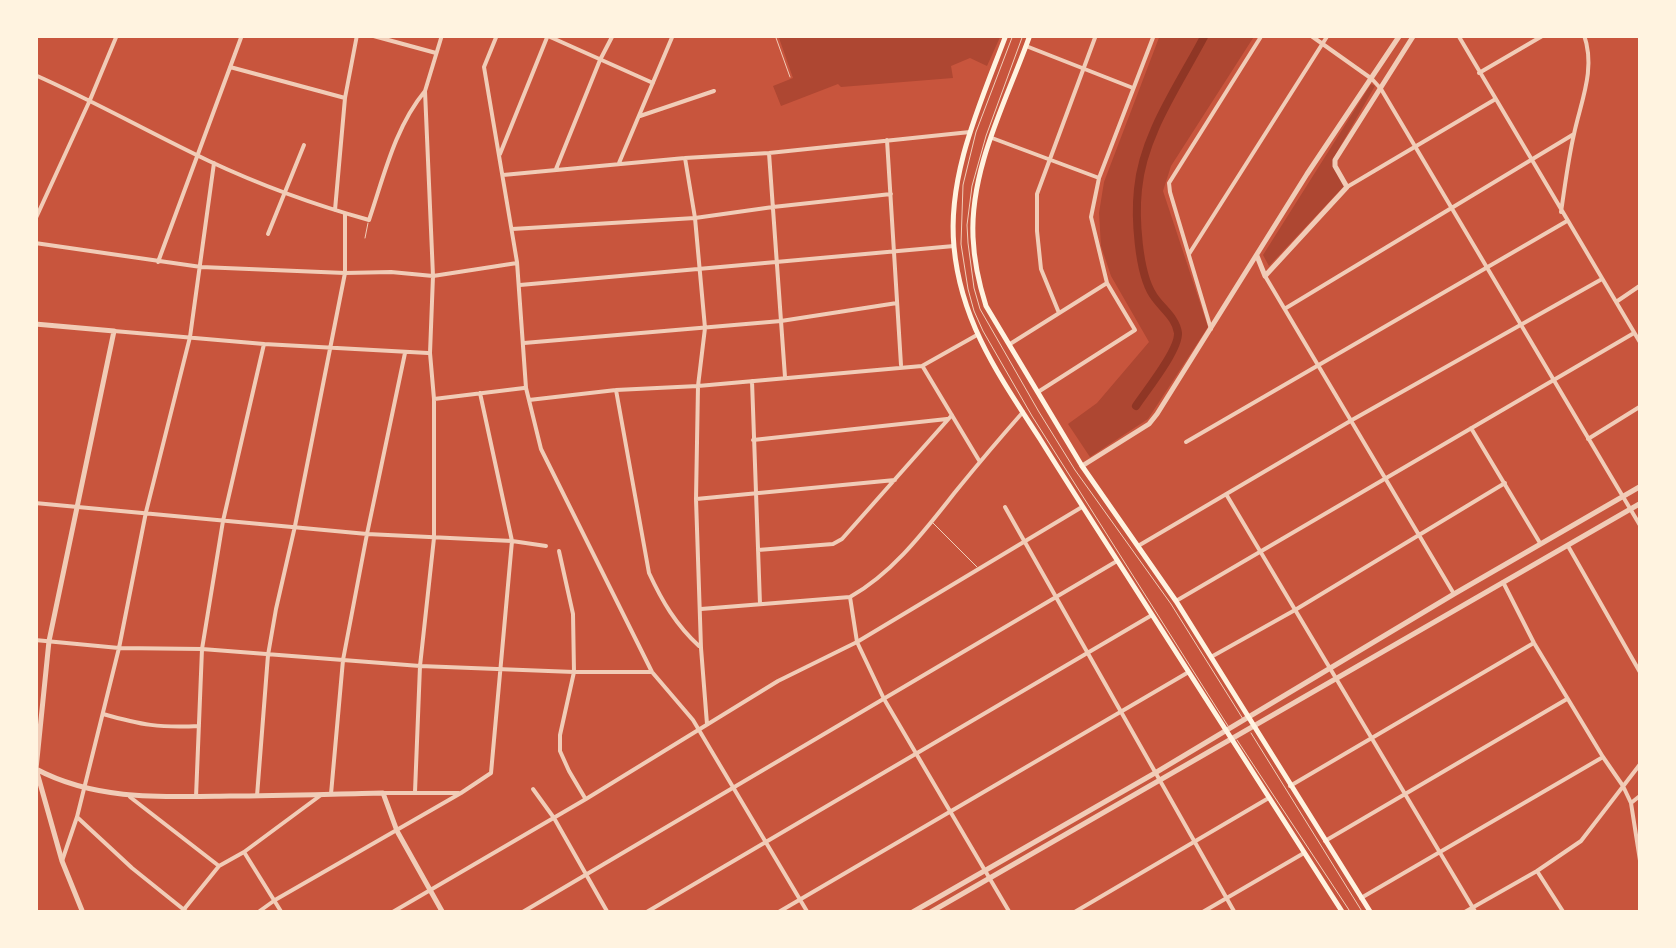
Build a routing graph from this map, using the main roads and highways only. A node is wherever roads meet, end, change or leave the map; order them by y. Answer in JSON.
{"nodes":[{"id":1,"x":1010,"y":35,"type":"edge"},
{"id":2,"x":1026,"y":35,"type":"edge"},
{"id":3,"x":1343,"y":912,"type":"edge"},
{"id":4,"x":1371,"y":913,"type":"edge"}],
"edges":[{"from":1,"to":3,"type":"main road"},
{"from":2,"to":4,"type":"main road"}]}
